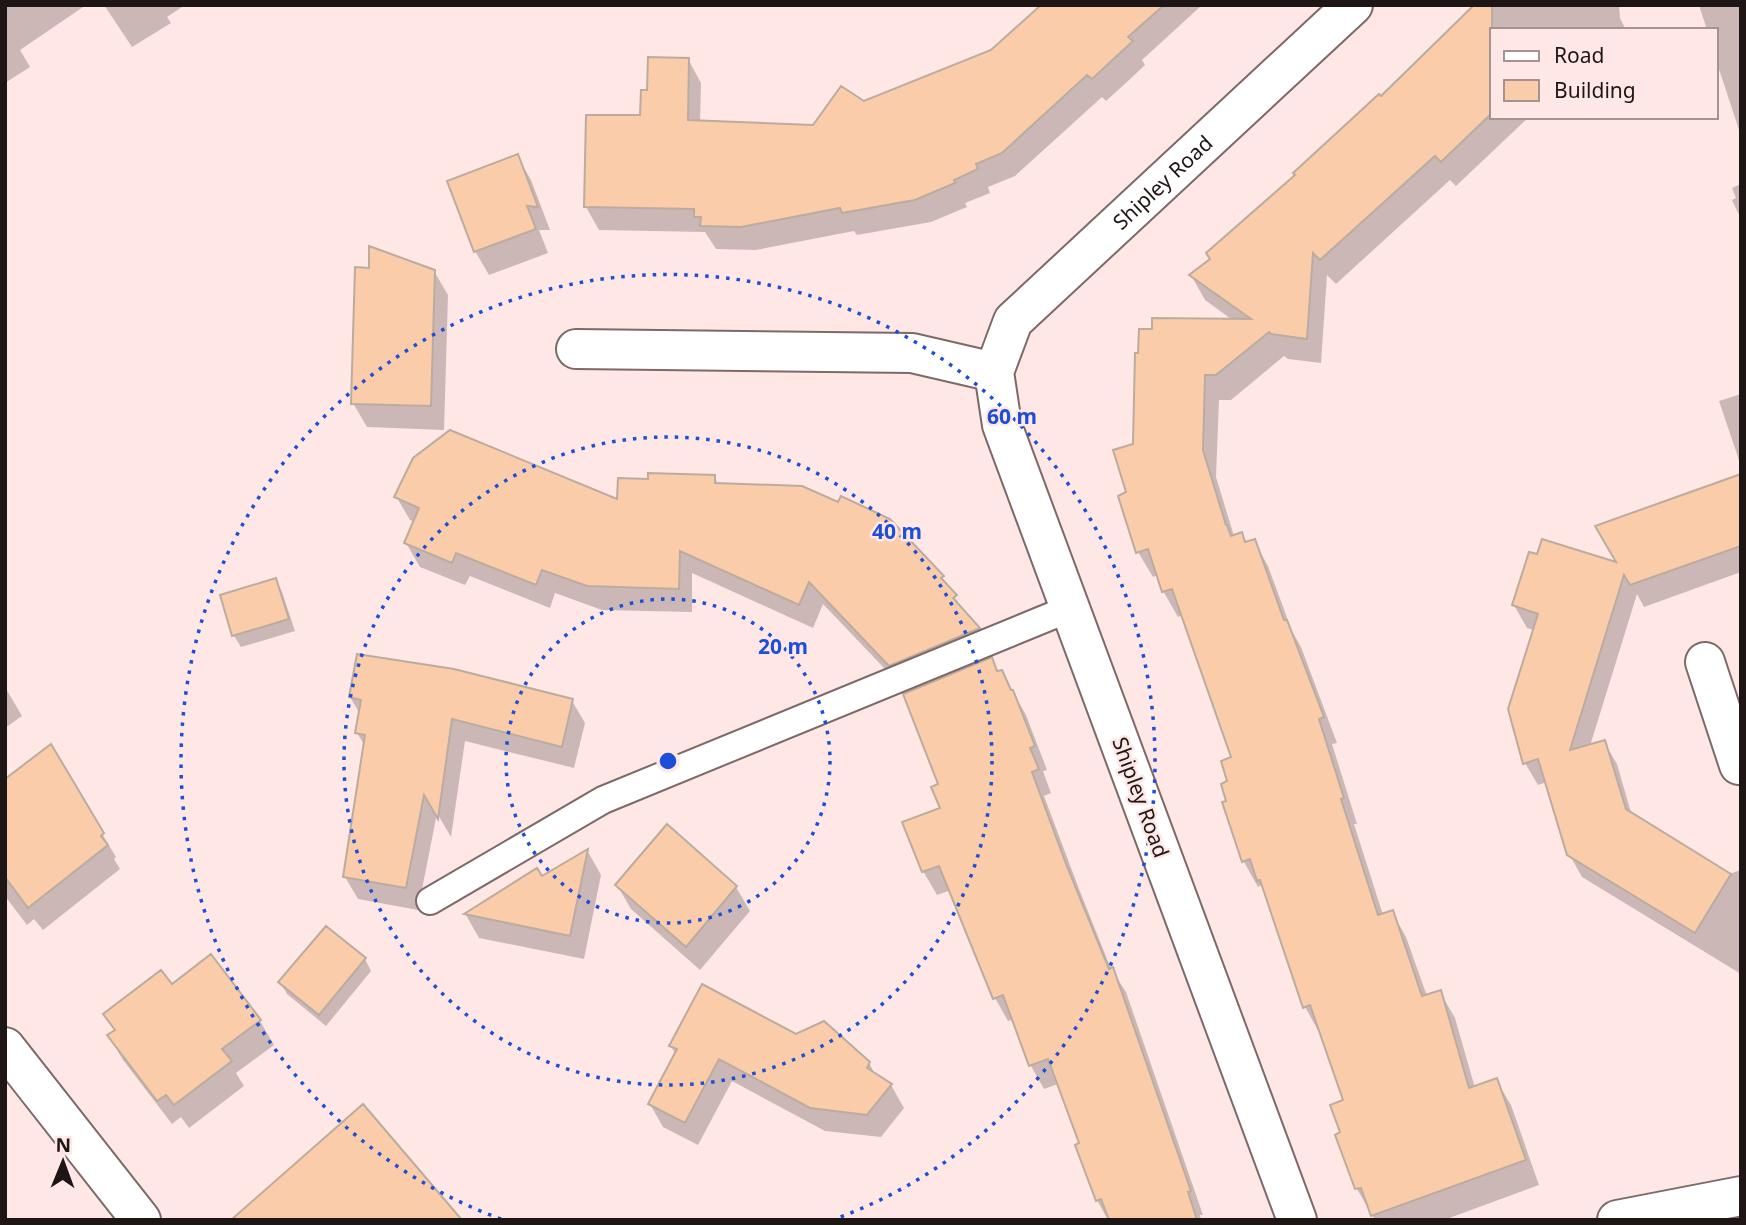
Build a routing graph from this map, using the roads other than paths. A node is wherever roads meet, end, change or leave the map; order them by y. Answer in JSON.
{"nodes":[{"id":1,"x":1353,"y":5,"type":"edge"},
{"id":2,"x":576,"y":349,"type":"dead end"},
{"id":3,"x":994,"y":372,"type":"junction"},
{"id":4,"x":1071,"y":608,"type":"junction"},
{"id":5,"x":1705,"y":662,"type":"dead end"},
{"id":6,"x":1732,"y":711,"type":"edge"},
{"id":7,"x":1740,"y":765,"type":"edge"},
{"id":8,"x":429,"y":901,"type":"dead end"},
{"id":9,"x":5,"y":1048,"type":"edge"},
{"id":10,"x":1741,"y":1196,"type":"edge"},
{"id":11,"x":141,"y":1220,"type":"edge"},
{"id":12,"x":1297,"y":1220,"type":"edge"},
{"id":13,"x":1617,"y":1220,"type":"edge"}],
"edges":[{"from":1,"to":3,"type":"street","name":"Shipley Road"},
{"from":2,"to":3,"type":"street"},
{"from":3,"to":4,"type":"street","name":"Shipley Road"},
{"from":4,"to":8,"type":"lane"},
{"from":4,"to":12,"type":"street","name":"Shipley Road"},
{"from":5,"to":6,"type":"street"},
{"from":6,"to":7,"type":"street"},
{"from":9,"to":11,"type":"street"},
{"from":10,"to":13,"type":"street"}]}
